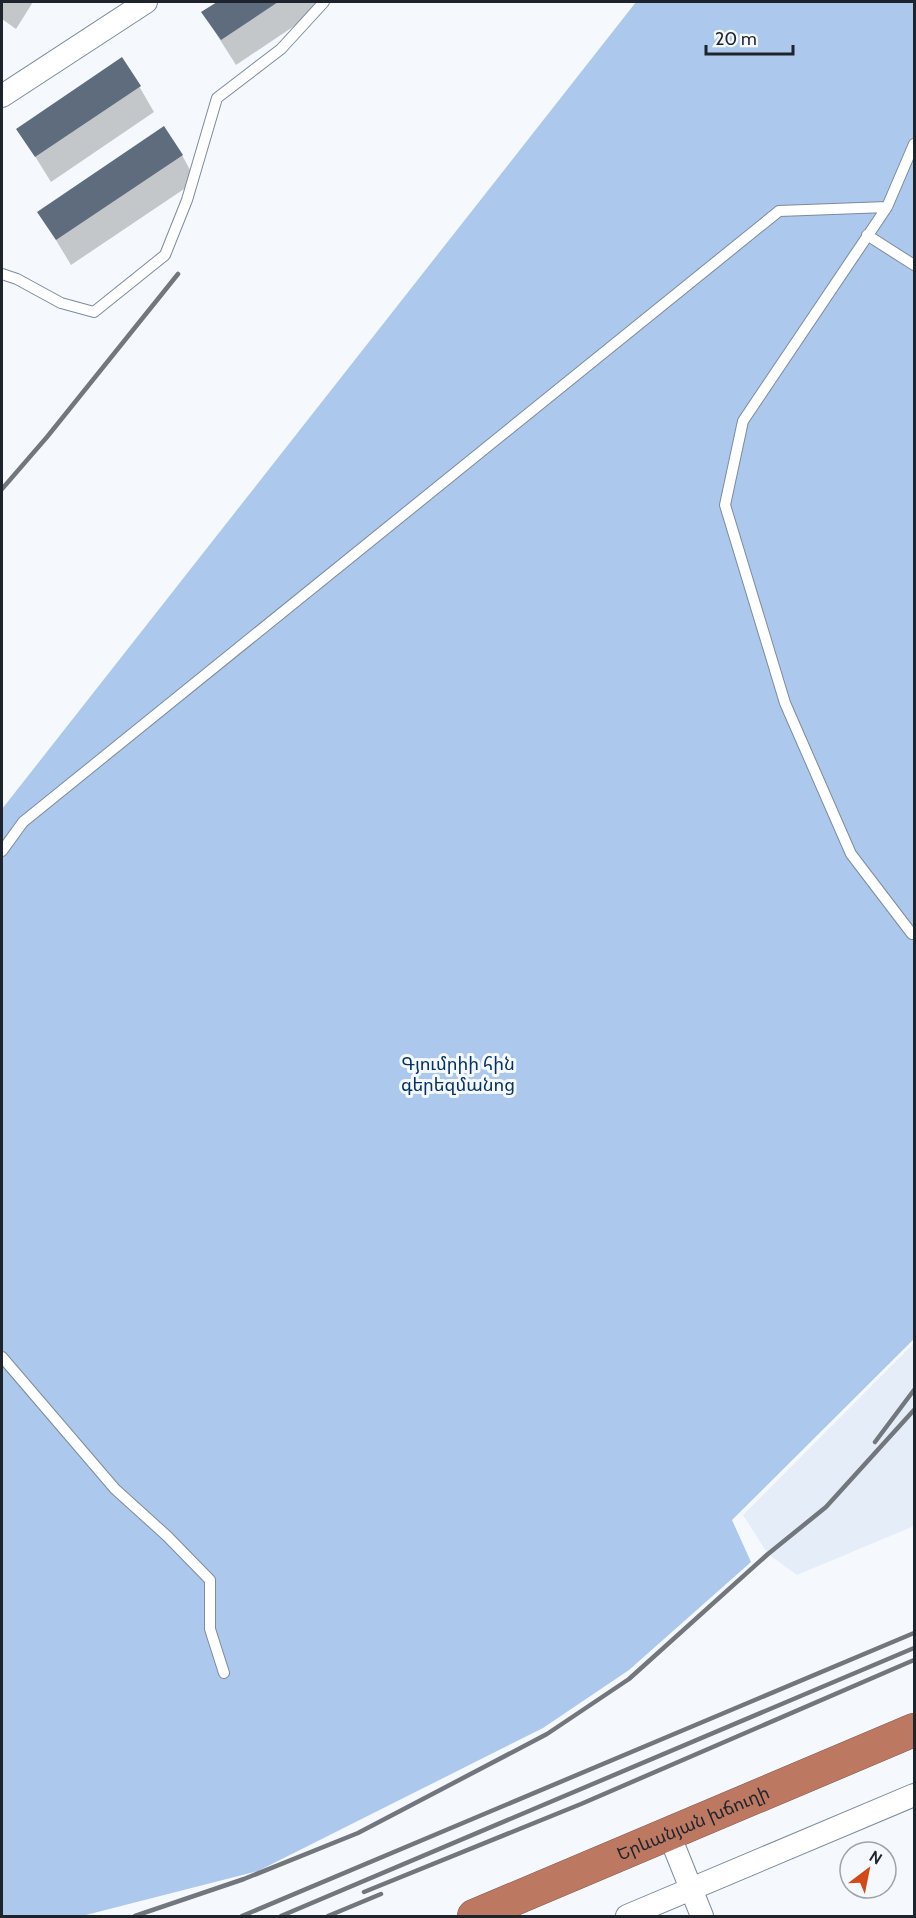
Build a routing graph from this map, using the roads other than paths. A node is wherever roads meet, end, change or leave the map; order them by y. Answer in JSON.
{"nodes":[{"id":1,"x":147,"y":2,"type":"edge"},
{"id":2,"x":324,"y":2,"type":"edge"},
{"id":3,"x":2,"y":96,"type":"edge"},
{"id":4,"x":915,"y":144,"type":"edge"},
{"id":5,"x":887,"y":207,"type":"junction"},
{"id":6,"x":867,"y":235,"type":"junction"},
{"id":7,"x":915,"y":265,"type":"edge"},
{"id":8,"x":2,"y":273,"type":"edge"},
{"id":9,"x":2,"y":851,"type":"edge"},
{"id":10,"x":912,"y":934,"type":"dead end"},
{"id":11,"x":2,"y":1357,"type":"edge"},
{"id":12,"x":224,"y":1673,"type":"dead end"},
{"id":13,"x":915,"y":1730,"type":"edge"},
{"id":14,"x":915,"y":1795,"type":"edge"},
{"id":15,"x":669,"y":1834,"type":"junction"},
{"id":16,"x":692,"y":1890,"type":"junction"},
{"id":17,"x":474,"y":1917,"type":"edge"},
{"id":18,"x":627,"y":1917,"type":"edge"},
{"id":19,"x":702,"y":1917,"type":"edge"}],
"edges":[{"from":1,"to":3,"type":"street"},
{"from":2,"to":8,"type":"lane"},
{"from":4,"to":5,"type":"lane"},
{"from":5,"to":6,"type":"lane"},
{"from":5,"to":9,"type":"lane"},
{"from":6,"to":7,"type":"lane"},
{"from":6,"to":10,"type":"lane"},
{"from":11,"to":12,"type":"lane"},
{"from":13,"to":15,"type":"highway","name":"Երևանյան խճուղի"},
{"from":14,"to":16,"type":"street"},
{"from":15,"to":16,"type":"street"},
{"from":15,"to":17,"type":"highway","name":"Երևանյան խճուղի"},
{"from":16,"to":18,"type":"street"},
{"from":16,"to":19,"type":"street"}]}
